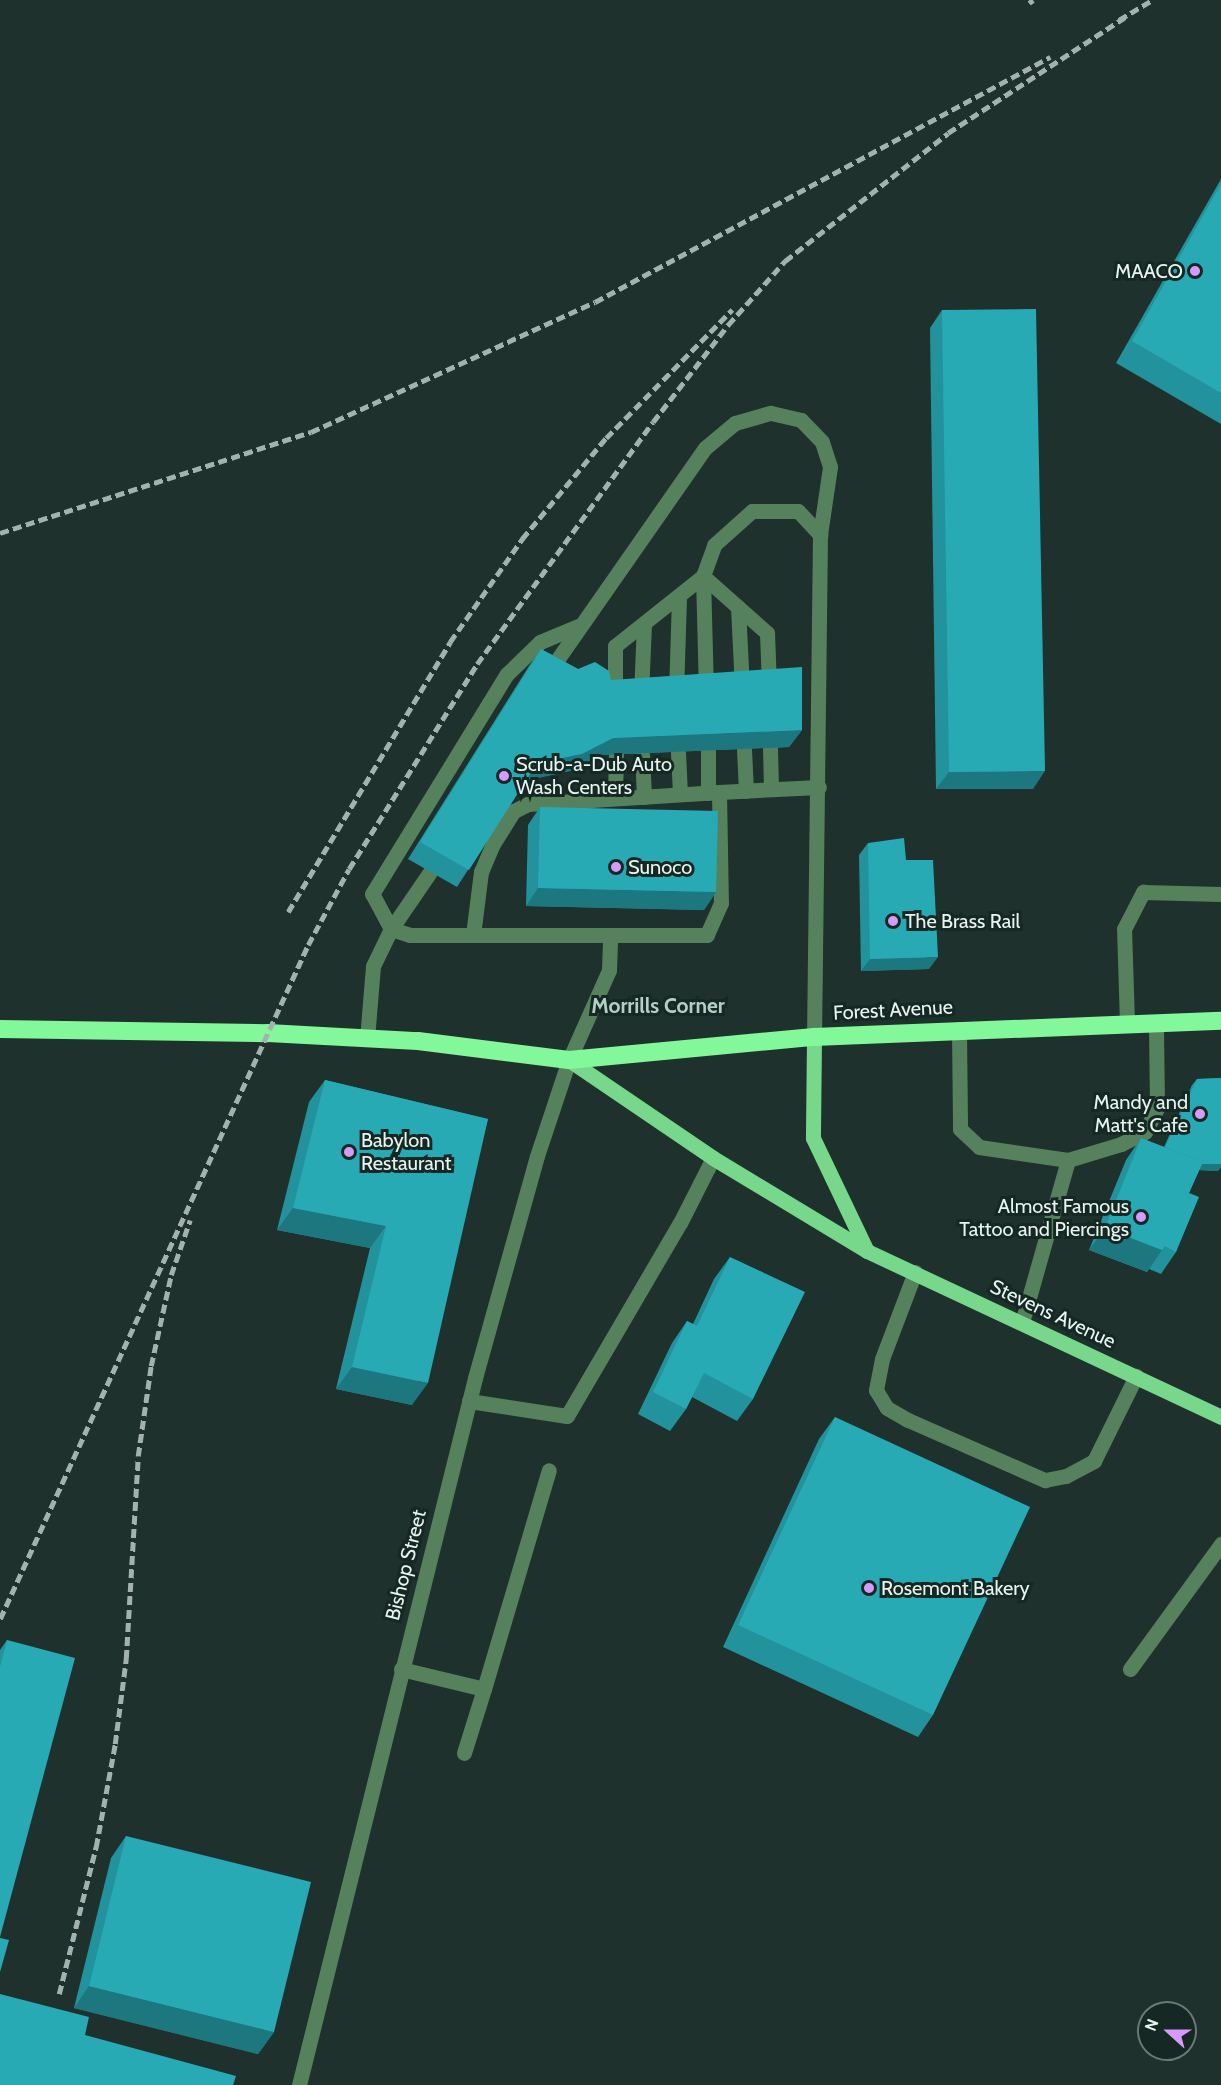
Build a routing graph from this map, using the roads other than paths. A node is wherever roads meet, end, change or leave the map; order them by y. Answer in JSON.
{"nodes":[{"id":1,"x":820,"y":535,"type":"junction"},
{"id":2,"x":703,"y":576,"type":"junction"},
{"id":3,"x":679,"y":596,"type":"junction"},
{"id":4,"x":738,"y":607,"type":"junction"},
{"id":5,"x":644,"y":624,"type":"junction"},
{"id":6,"x":578,"y":626,"type":"junction"},
{"id":7,"x":546,"y":676,"type":"edge"},
{"id":8,"x":769,"y":686,"type":"edge"},
{"id":9,"x":742,"y":688,"type":"edge"},
{"id":10,"x":706,"y":691,"type":"edge"},
{"id":11,"x":676,"y":693,"type":"edge"},
{"id":12,"x":641,"y":695,"type":"edge"},
{"id":13,"x":615,"y":697,"type":"edge"},
{"id":14,"x":770,"y":748,"type":"edge"},
{"id":15,"x":744,"y":749,"type":"edge"},
{"id":16,"x":708,"y":751,"type":"edge"},
{"id":17,"x":678,"y":752,"type":"edge"},
{"id":18,"x":642,"y":754,"type":"edge"},
{"id":19,"x":616,"y":755,"type":"edge"},
{"id":20,"x":819,"y":787,"type":"junction"},
{"id":21,"x":771,"y":789,"type":"junction"},
{"id":22,"x":746,"y":791,"type":"junction"},
{"id":23,"x":714,"y":792,"type":"junction"},
{"id":24,"x":680,"y":795,"type":"junction"},
{"id":25,"x":644,"y":797,"type":"junction"},
{"id":26,"x":615,"y":798,"type":"junction"},
{"id":27,"x":430,"y":872,"type":"edge"},
{"id":28,"x":1221,"y":894,"type":"edge"},
{"id":29,"x":391,"y":929,"type":"junction"},
{"id":30,"x":473,"y":935,"type":"junction"},
{"id":31,"x":610,"y":937,"type":"junction"},
{"id":32,"x":1156,"y":1022,"type":"junction"},
{"id":33,"x":1221,"y":1022,"type":"edge"},
{"id":34,"x":1127,"y":1023,"type":"junction"},
{"id":35,"x":1,"y":1028,"type":"edge"},
{"id":36,"x":959,"y":1029,"type":"junction"},
{"id":37,"x":814,"y":1037,"type":"junction"},
{"id":38,"x":367,"y":1039,"type":"junction"},
{"id":39,"x":569,"y":1060,"type":"junction"},
{"id":40,"x":713,"y":1158,"type":"junction"},
{"id":41,"x":1068,"y":1160,"type":"junction"},
{"id":42,"x":867,"y":1251,"type":"junction"},
{"id":43,"x":915,"y":1272,"type":"junction"},
{"id":44,"x":1022,"y":1323,"type":"junction"},
{"id":45,"x":1136,"y":1376,"type":"junction"},
{"id":46,"x":469,"y":1401,"type":"junction"},
{"id":47,"x":1221,"y":1417,"type":"edge"},
{"id":48,"x":549,"y":1470,"type":"dead end"},
{"id":49,"x":1221,"y":1544,"type":"edge"},
{"id":50,"x":1130,"y":1668,"type":"dead end"},
{"id":51,"x":401,"y":1669,"type":"junction"},
{"id":52,"x":484,"y":1689,"type":"junction"},
{"id":53,"x":464,"y":1753,"type":"dead end"},
{"id":54,"x":299,"y":2085,"type":"edge"}],
"edges":[{"from":1,"to":2,"type":"street"},
{"from":1,"to":6,"type":"street"},
{"from":1,"to":20,"type":"street"},
{"from":2,"to":3,"type":"street"},
{"from":2,"to":4,"type":"street"},
{"from":2,"to":10,"type":"street"},
{"from":3,"to":5,"type":"street"},
{"from":3,"to":11,"type":"street"},
{"from":4,"to":8,"type":"street"},
{"from":4,"to":9,"type":"street"},
{"from":5,"to":12,"type":"street"},
{"from":5,"to":13,"type":"street"},
{"from":6,"to":7,"type":"street"},
{"from":6,"to":29,"type":"street"},
{"from":14,"to":21,"type":"street"},
{"from":15,"to":22,"type":"street"},
{"from":16,"to":23,"type":"street"},
{"from":17,"to":24,"type":"street"},
{"from":18,"to":25,"type":"street"},
{"from":19,"to":26,"type":"street"},
{"from":20,"to":21,"type":"street"},
{"from":20,"to":37,"type":"street"},
{"from":21,"to":22,"type":"street"},
{"from":22,"to":23,"type":"street"},
{"from":23,"to":24,"type":"street"},
{"from":23,"to":31,"type":"street"},
{"from":24,"to":25,"type":"street"},
{"from":25,"to":26,"type":"street"},
{"from":26,"to":30,"type":"street"},
{"from":27,"to":29,"type":"street"},
{"from":28,"to":34,"type":"street"},
{"from":29,"to":30,"type":"street"},
{"from":29,"to":38,"type":"street"},
{"from":30,"to":31,"type":"street"},
{"from":31,"to":39,"type":"street","name":"Bishop Street"},
{"from":32,"to":33,"type":"highway","name":"Forest Avenue"},
{"from":32,"to":34,"type":"highway","name":"Forest Avenue"},
{"from":32,"to":41,"type":"street"},
{"from":34,"to":36,"type":"highway","name":"Forest Avenue"},
{"from":35,"to":38,"type":"highway","name":"Forest Avenue"},
{"from":36,"to":37,"type":"highway","name":"Forest Avenue"},
{"from":36,"to":41,"type":"street"},
{"from":37,"to":39,"type":"highway","name":"Forest Avenue"},
{"from":37,"to":42,"type":"main road"},
{"from":38,"to":39,"type":"highway","name":"Forest Avenue"},
{"from":39,"to":40,"type":"main road","name":"Stevens Avenue"},
{"from":39,"to":46,"type":"street","name":"Bishop Street"},
{"from":40,"to":42,"type":"main road","name":"Stevens Avenue"},
{"from":40,"to":46,"type":"street"},
{"from":41,"to":44,"type":"street"},
{"from":42,"to":43,"type":"main road","name":"Stevens Avenue"},
{"from":43,"to":44,"type":"main road","name":"Stevens Avenue"},
{"from":43,"to":45,"type":"street"},
{"from":44,"to":45,"type":"main road","name":"Stevens Avenue"},
{"from":45,"to":47,"type":"main road","name":"Stevens Avenue"},
{"from":46,"to":51,"type":"street","name":"Bishop Street"},
{"from":48,"to":52,"type":"street"},
{"from":49,"to":50,"type":"street"},
{"from":51,"to":52,"type":"street"},
{"from":51,"to":54,"type":"street","name":"Bishop Street"},
{"from":52,"to":53,"type":"street"}]}
